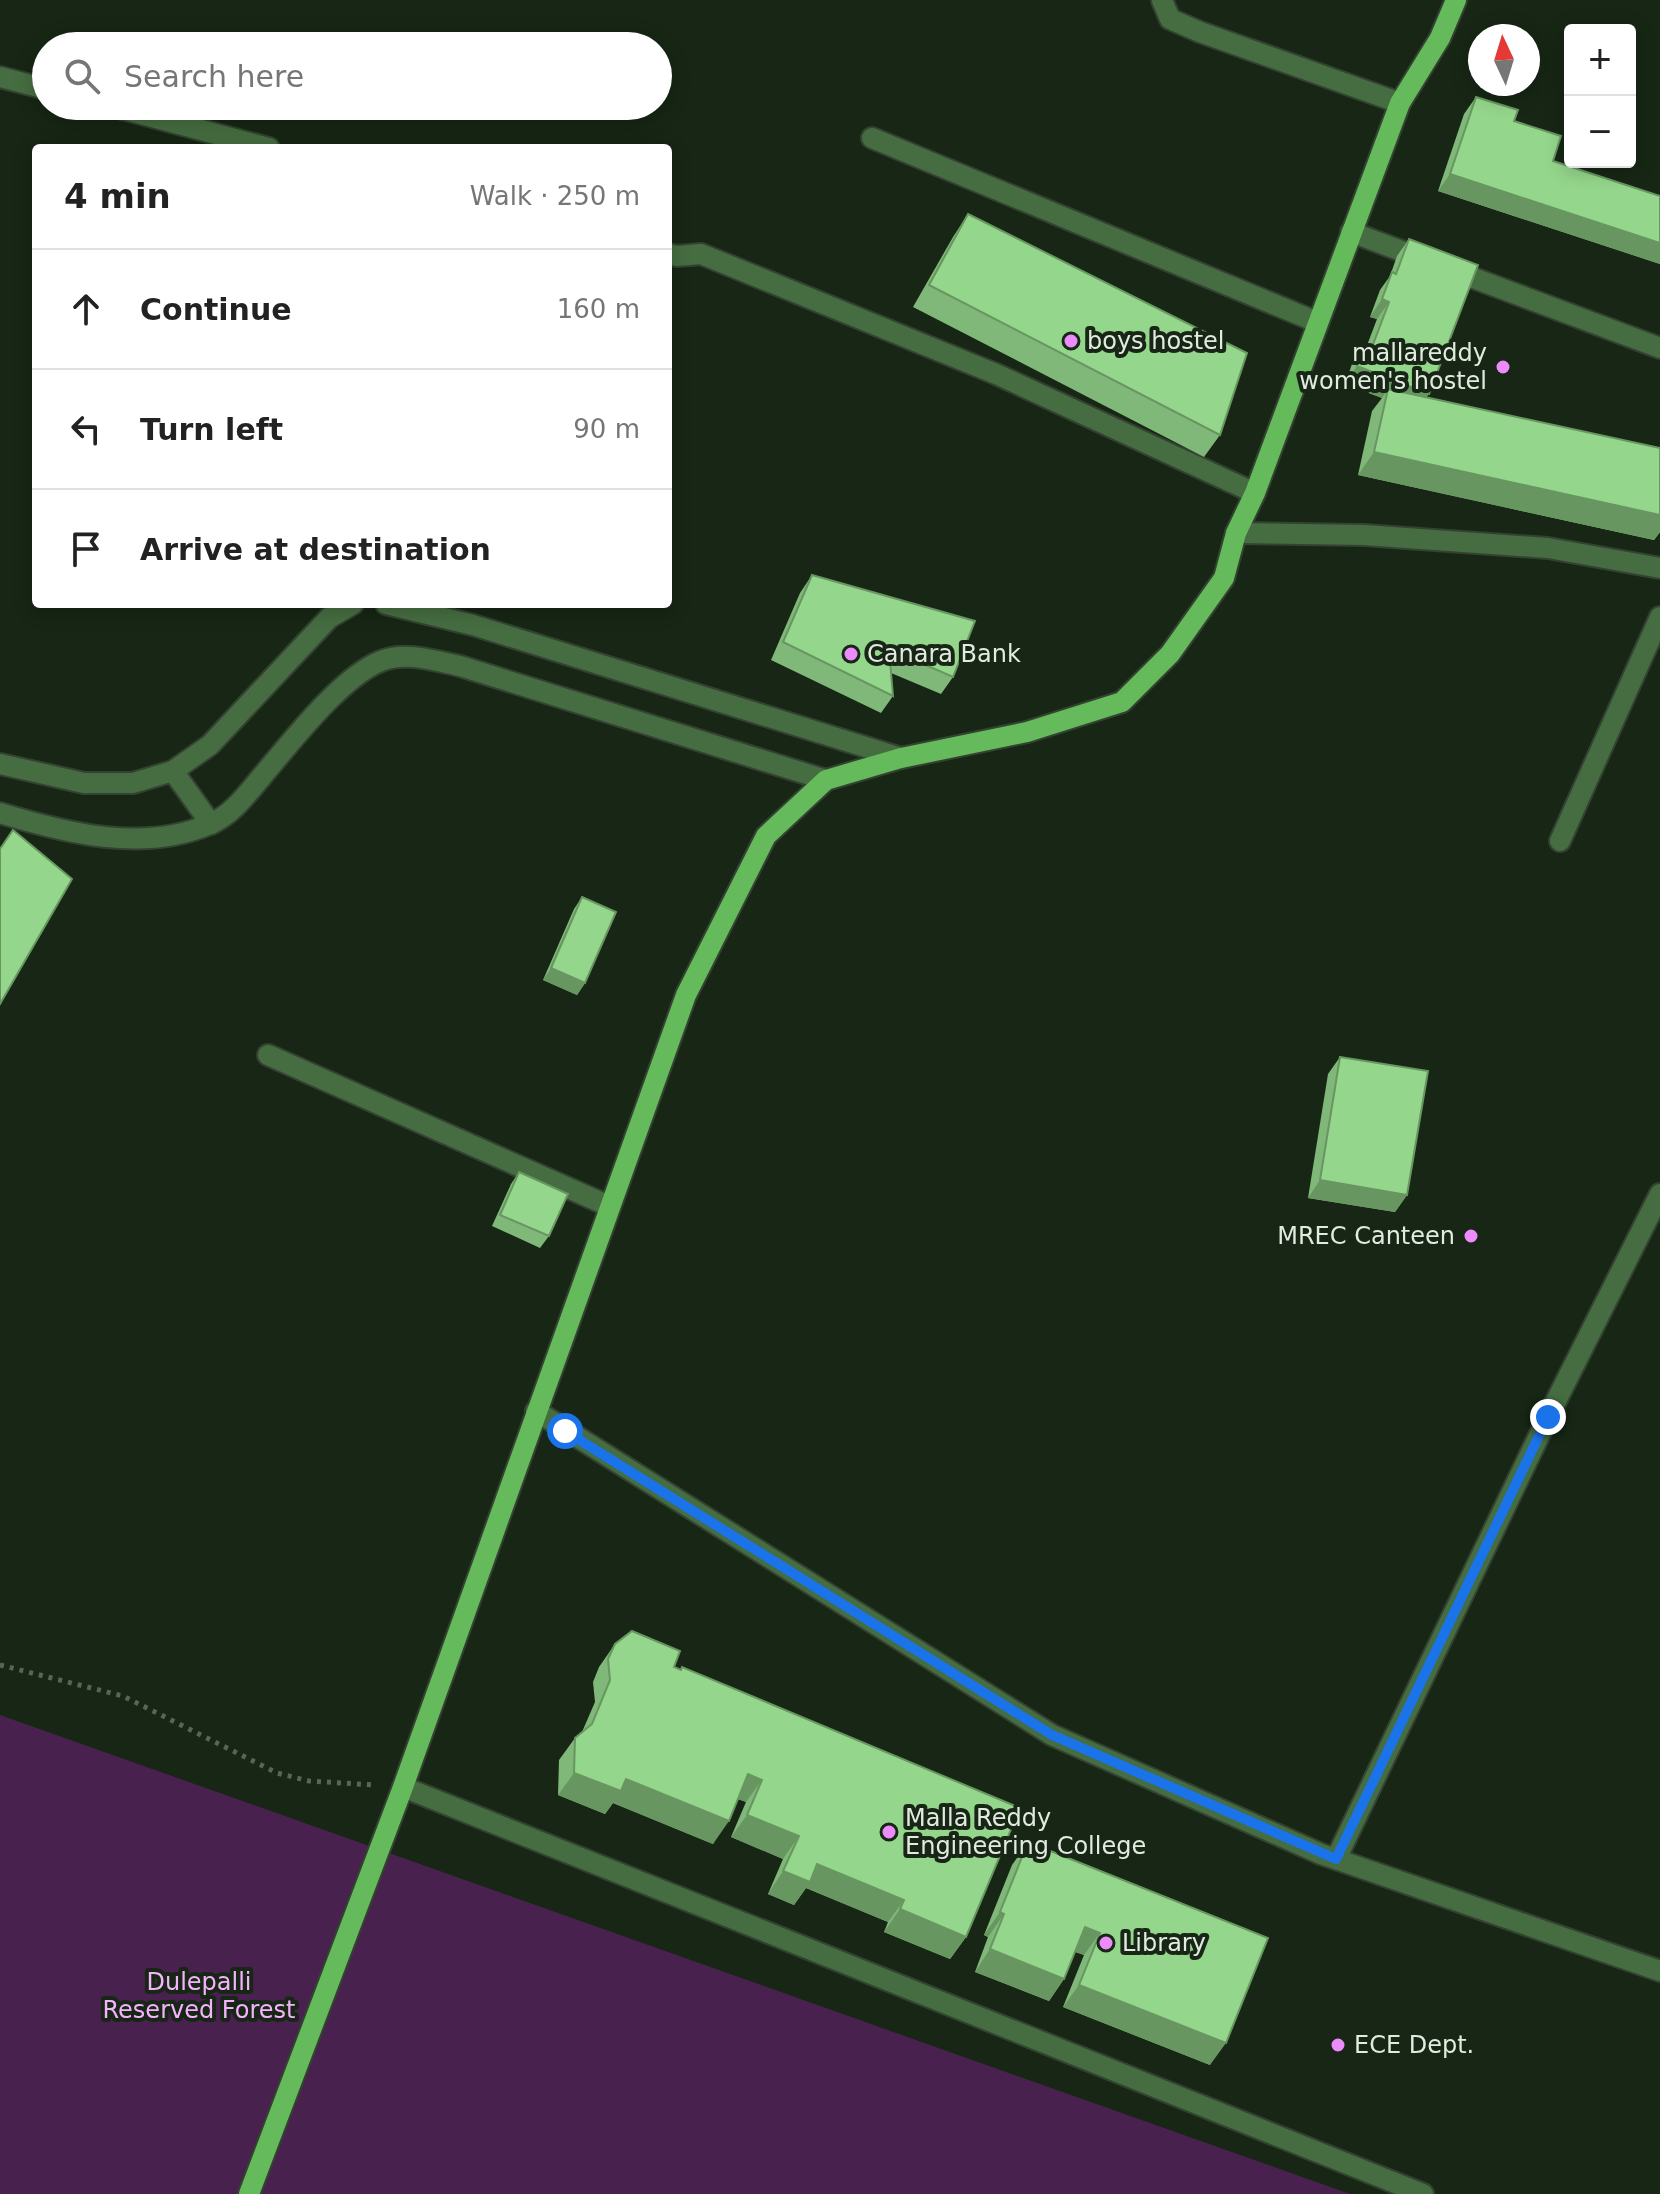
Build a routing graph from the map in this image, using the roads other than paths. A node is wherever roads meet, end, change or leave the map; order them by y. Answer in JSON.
{"nodes":[{"id":1,"x":1162,"y":0,"type":"edge"},
{"id":2,"x":1456,"y":0,"type":"edge"},
{"id":3,"x":0,"y":77,"type":"edge"},
{"id":4,"x":32,"y":85,"type":"edge"},
{"id":5,"x":1400,"y":103,"type":"junction"},
{"id":6,"x":164,"y":120,"type":"edge"},
{"id":7,"x":872,"y":138,"type":"dead end"},
{"id":8,"x":254,"y":144,"type":"edge"},
{"id":9,"x":1351,"y":232,"type":"junction"},
{"id":10,"x":672,"y":255,"type":"edge"},
{"id":11,"x":1317,"y":322,"type":"junction"},
{"id":12,"x":1660,"y":348,"type":"edge"},
{"id":13,"x":1255,"y":493,"type":"junction"},
{"id":14,"x":1236,"y":533,"type":"junction"},
{"id":15,"x":1660,"y":568,"type":"edge"},
{"id":16,"x":346,"y":608,"type":"edge"},
{"id":17,"x":403,"y":608,"type":"edge"},
{"id":18,"x":1660,"y":617,"type":"edge"},
{"id":19,"x":901,"y":758,"type":"junction"},
{"id":20,"x":0,"y":764,"type":"edge"},
{"id":21,"x":173,"y":771,"type":"junction"},
{"id":22,"x":826,"y":780,"type":"junction"},
{"id":23,"x":0,"y":813,"type":"edge"},
{"id":24,"x":211,"y":824,"type":"junction"},
{"id":25,"x":1560,"y":841,"type":"dead end"},
{"id":26,"x":268,"y":1055,"type":"dead end"},
{"id":27,"x":1660,"y":1194,"type":"edge"},
{"id":28,"x":609,"y":1206,"type":"junction"},
{"id":29,"x":536,"y":1411,"type":"junction"},
{"id":30,"x":403,"y":1787,"type":"junction"},
{"id":31,"x":1336,"y":1859,"type":"junction"},
{"id":32,"x":1660,"y":1971,"type":"edge"},
{"id":33,"x":249,"y":2194,"type":"edge"},
{"id":34,"x":1423,"y":2194,"type":"edge"}],
"edges":[{"from":1,"to":5,"type":"street"},
{"from":2,"to":5,"type":"main road"},
{"from":3,"to":4,"type":"street"},
{"from":5,"to":9,"type":"main road"},
{"from":6,"to":8,"type":"street"},
{"from":7,"to":11,"type":"street"},
{"from":9,"to":11,"type":"main road"},
{"from":9,"to":12,"type":"street"},
{"from":10,"to":13,"type":"street"},
{"from":11,"to":13,"type":"main road"},
{"from":13,"to":14,"type":"main road"},
{"from":14,"to":15,"type":"street"},
{"from":14,"to":19,"type":"main road"},
{"from":16,"to":21,"type":"street"},
{"from":17,"to":19,"type":"street"},
{"from":18,"to":25,"type":"street"},
{"from":19,"to":22,"type":"main road"},
{"from":20,"to":21,"type":"street"},
{"from":21,"to":24,"type":"street"},
{"from":22,"to":24,"type":"street"},
{"from":22,"to":28,"type":"main road"},
{"from":23,"to":24,"type":"street"},
{"from":26,"to":28,"type":"street"},
{"from":27,"to":31,"type":"street"},
{"from":28,"to":29,"type":"main road"},
{"from":29,"to":30,"type":"main road"},
{"from":29,"to":31,"type":"street"},
{"from":30,"to":33,"type":"main road"},
{"from":30,"to":34,"type":"street"},
{"from":31,"to":32,"type":"street"}]}
